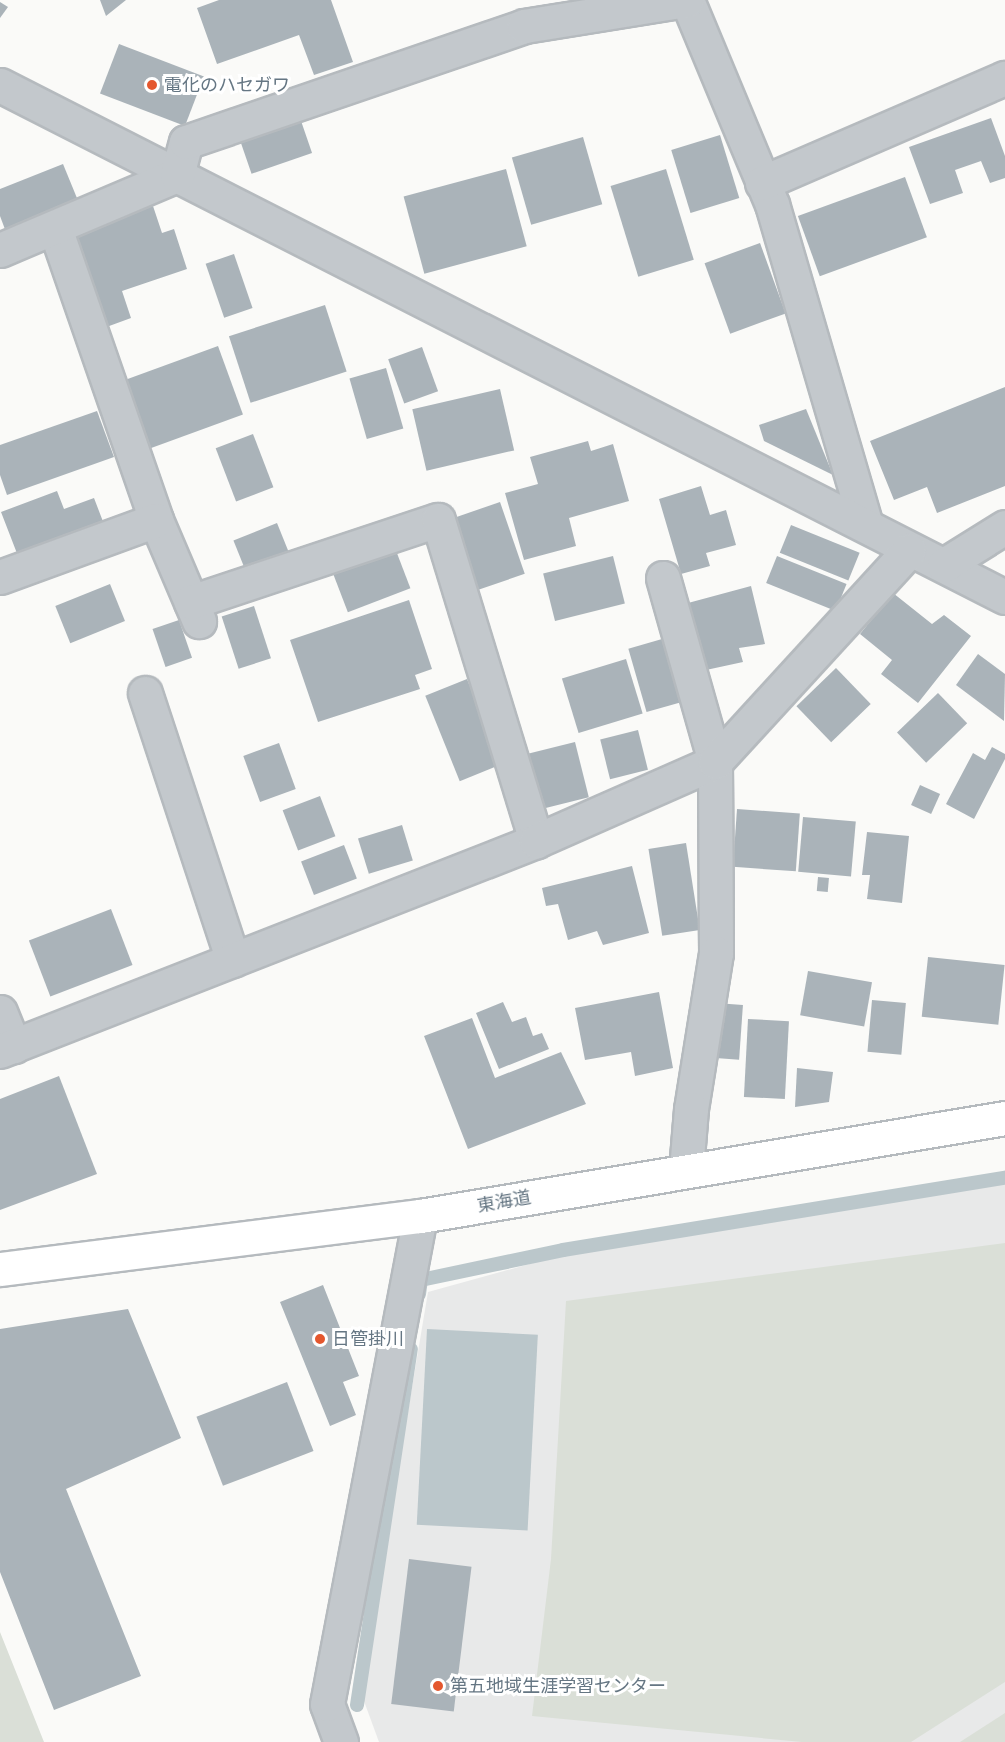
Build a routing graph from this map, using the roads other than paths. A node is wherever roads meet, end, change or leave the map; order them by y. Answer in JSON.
{"nodes":[{"id":1,"x":687,"y":0,"type":"edge"},
{"id":2,"x":1005,"y":78,"type":"edge"},
{"id":3,"x":0,"y":85,"type":"edge"},
{"id":4,"x":177,"y":175,"type":"junction"},
{"id":5,"x":762,"y":183,"type":"junction"},
{"id":6,"x":55,"y":228,"type":"junction"},
{"id":7,"x":0,"y":250,"type":"edge"},
{"id":8,"x":156,"y":519,"type":"junction"},
{"id":9,"x":866,"y":525,"type":"junction"},
{"id":10,"x":1005,"y":527,"type":"edge"},
{"id":11,"x":909,"y":550,"type":"junction"},
{"id":12,"x":944,"y":565,"type":"junction"},
{"id":13,"x":0,"y":577,"type":"edge"},
{"id":14,"x":663,"y":578,"type":"dead end"},
{"id":15,"x":1005,"y":597,"type":"edge"},
{"id":16,"x":145,"y":693,"type":"dead end"},
{"id":17,"x":715,"y":762,"type":"junction"},
{"id":18,"x":536,"y":841,"type":"junction"},
{"id":19,"x":233,"y":960,"type":"junction"},
{"id":20,"x":0,"y":1012,"type":"edge"},
{"id":21,"x":7,"y":1049,"type":"edge"},
{"id":22,"x":1005,"y":1118,"type":"edge"},
{"id":23,"x":686,"y":1170,"type":"junction"},
{"id":24,"x":420,"y":1216,"type":"junction"},
{"id":25,"x":0,"y":1269,"type":"edge"},
{"id":26,"x":341,"y":1742,"type":"edge"}],
"edges":[{"from":1,"to":4,"type":"street"},
{"from":1,"to":5,"type":"street"},
{"from":2,"to":5,"type":"street"},
{"from":3,"to":4,"type":"street"},
{"from":4,"to":6,"type":"street"},
{"from":4,"to":9,"type":"street"},
{"from":5,"to":9,"type":"street"},
{"from":6,"to":7,"type":"street"},
{"from":6,"to":8,"type":"street"},
{"from":8,"to":13,"type":"street"},
{"from":8,"to":18,"type":"street"},
{"from":9,"to":11,"type":"street"},
{"from":10,"to":12,"type":"street"},
{"from":11,"to":12,"type":"street"},
{"from":11,"to":17,"type":"street"},
{"from":12,"to":15,"type":"street"},
{"from":14,"to":17,"type":"street"},
{"from":16,"to":19,"type":"street"},
{"from":17,"to":18,"type":"street"},
{"from":17,"to":23,"type":"street"},
{"from":18,"to":19,"type":"street"},
{"from":19,"to":21,"type":"street"},
{"from":20,"to":21,"type":"street"},
{"from":22,"to":23,"type":"main road","name":"東海道"},
{"from":23,"to":24,"type":"main road","name":"東海道"},
{"from":24,"to":25,"type":"main road","name":"東海道"},
{"from":24,"to":26,"type":"street"}]}
